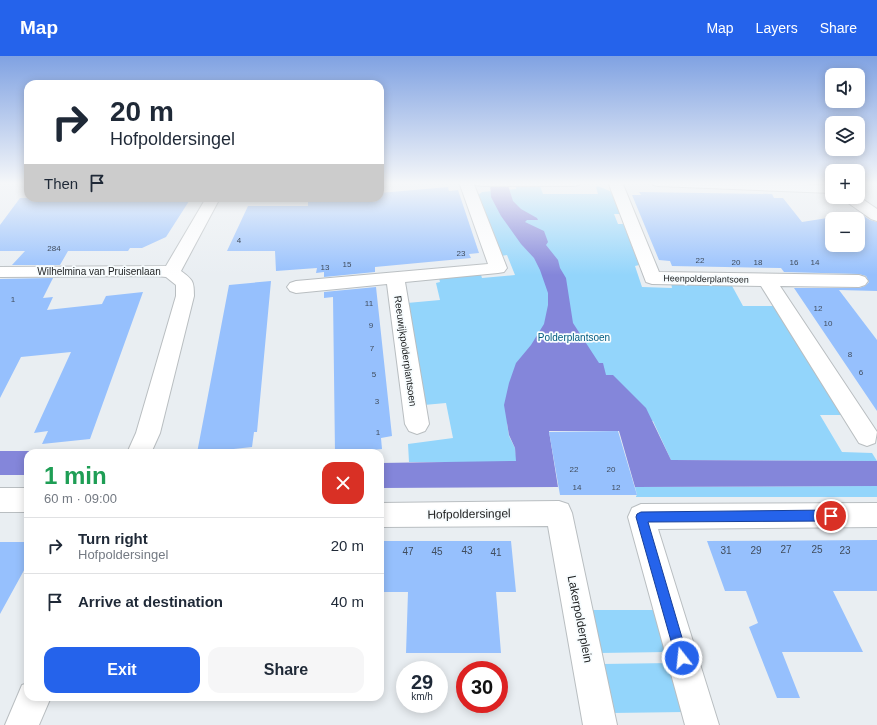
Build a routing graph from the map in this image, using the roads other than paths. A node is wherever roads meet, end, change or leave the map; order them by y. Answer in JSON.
{"nodes":[{"id":1,"x":204,"y":213,"type":"edge"},
{"id":2,"x":478,"y":213,"type":"edge"},
{"id":3,"x":627,"y":213,"type":"edge"},
{"id":4,"x":0,"y":272,"type":"edge"},
{"id":5,"x":171,"y":272,"type":"junction"},
{"id":6,"x":396,"y":277,"type":"junction"},
{"id":7,"x":767,"y":280,"type":"junction"},
{"id":8,"x":859,"y":281,"type":"dead end"},
{"id":9,"x":296,"y":287,"type":"dead end"},
{"id":10,"x":417,"y":424,"type":"dead end"},
{"id":11,"x":867,"y":436,"type":"dead end"},
{"id":12,"x":141,"y":449,"type":"edge"},
{"id":13,"x":0,"y":500,"type":"edge"},
{"id":14,"x":24,"y":500,"type":"edge"},
{"id":15,"x":559,"y":513,"type":"joint"},
{"id":16,"x":384,"y":515,"type":"edge"},
{"id":17,"x":877,"y":515,"type":"edge"},
{"id":18,"x":32,"y":701,"type":"edge"},
{"id":19,"x":22,"y":725,"type":"edge"},
{"id":20,"x":600,"y":725,"type":"edge"},
{"id":21,"x":702,"y":725,"type":"edge"}],
"edges":[{"from":1,"to":5,"type":"street"},
{"from":2,"to":6,"type":"street"},
{"from":3,"to":7,"type":"street","name":"Heenpolderplantsoen"},
{"from":4,"to":5,"type":"street","name":"Wilhelmina van Pruisenlaan"},
{"from":5,"to":12,"type":"street","name":"Wilhelmina van Pruisenlaan"},
{"from":6,"to":9,"type":"street"},
{"from":6,"to":10,"type":"street","name":"Reeuwijkpolderplantsoen"},
{"from":7,"to":8,"type":"street","name":"Heenpolderplantsoen"},
{"from":7,"to":11,"type":"street"},
{"from":13,"to":14,"type":"street"},
{"from":15,"to":16,"type":"street","name":"Hofpoldersingel"},
{"from":15,"to":20,"type":"street","name":"Lakerpolderplein"},
{"from":17,"to":21,"type":"street"},
{"from":18,"to":19,"type":"street"}]}
